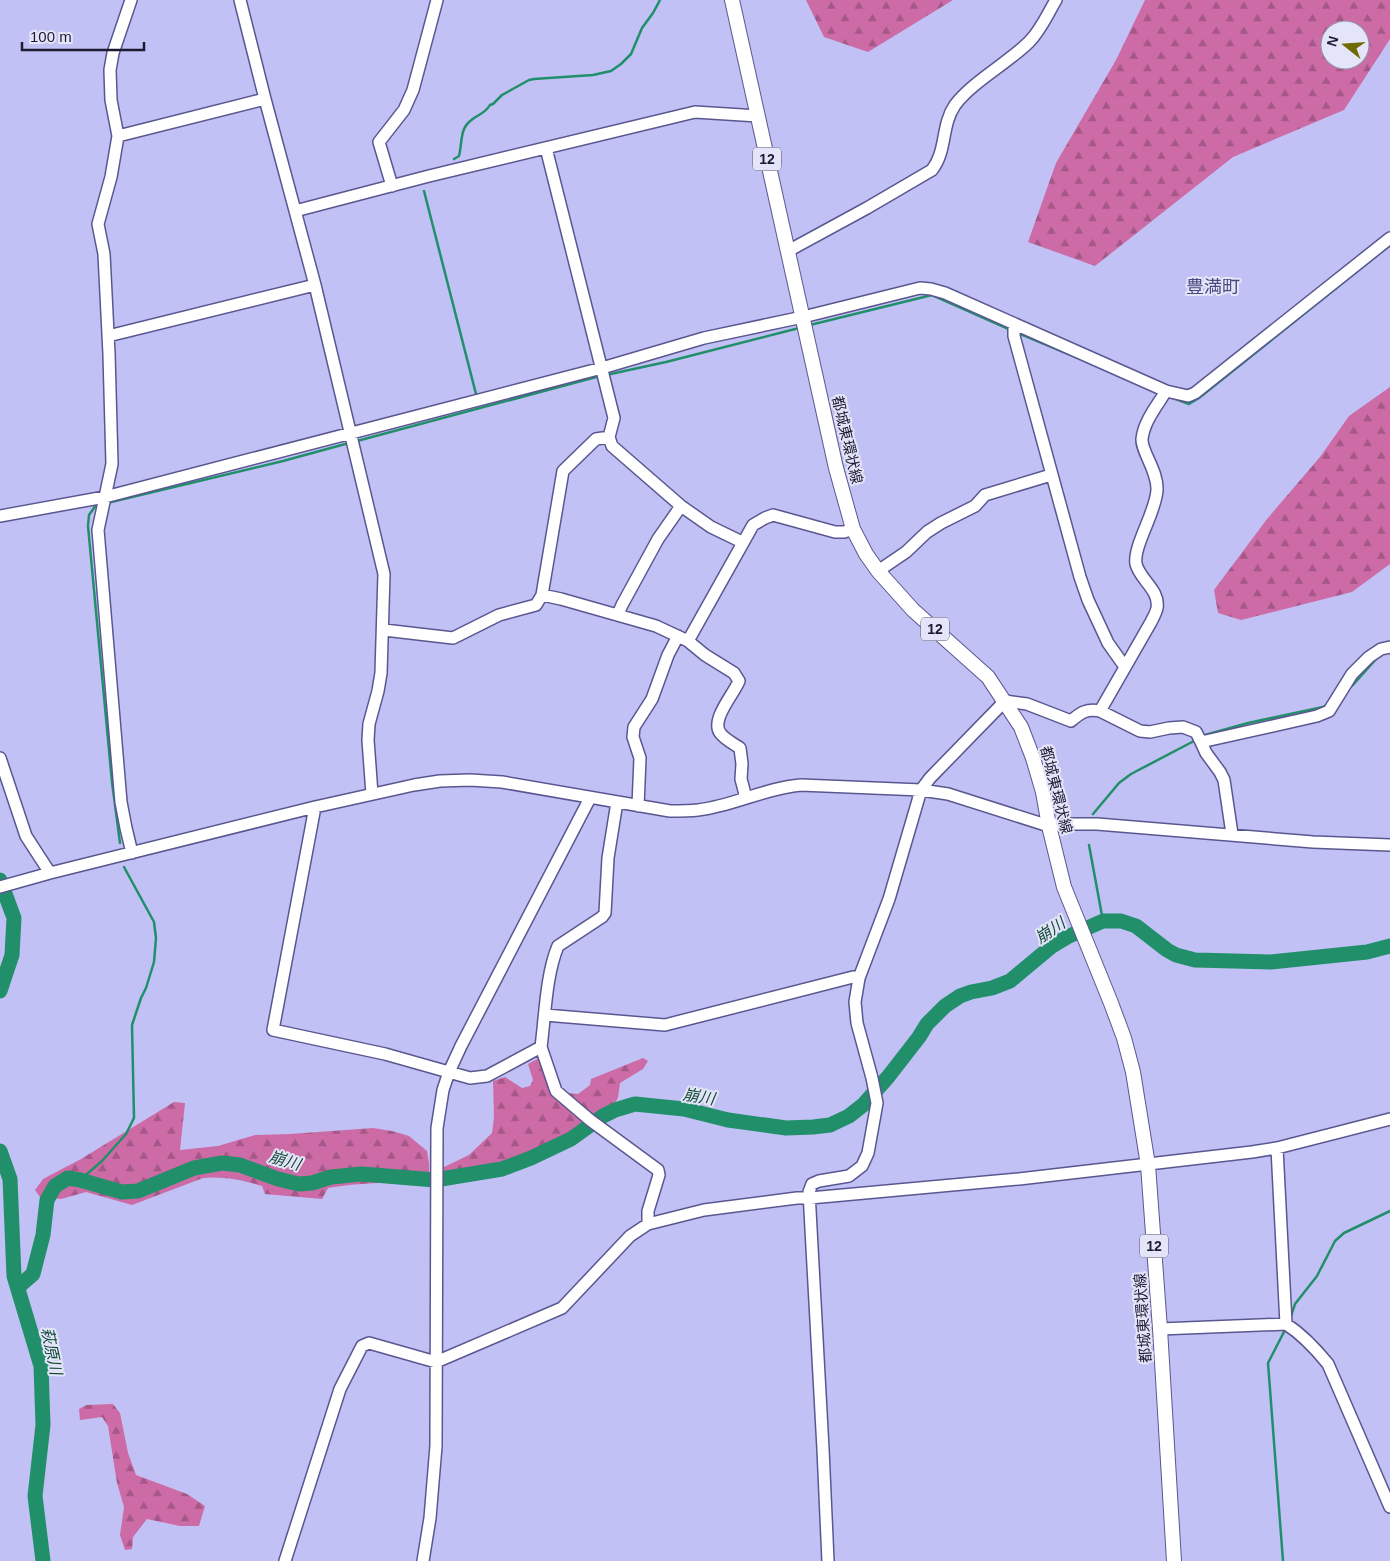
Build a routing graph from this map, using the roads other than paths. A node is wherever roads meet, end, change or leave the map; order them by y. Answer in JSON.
{"nodes":[{"id":1,"x":131,"y":0,"type":"edge"},
{"id":2,"x":240,"y":0,"type":"edge"},
{"id":3,"x":437,"y":0,"type":"edge"},
{"id":4,"x":732,"y":0,"type":"edge"},
{"id":5,"x":1056,"y":0,"type":"edge"},
{"id":6,"x":265,"y":99,"type":"junction"},
{"id":7,"x":758,"y":116,"type":"junction"},
{"id":8,"x":118,"y":136,"type":"junction"},
{"id":9,"x":546,"y":148,"type":"junction"},
{"id":10,"x":392,"y":186,"type":"junction"},
{"id":11,"x":295,"y":211,"type":"junction"},
{"id":12,"x":1390,"y":238,"type":"edge"},
{"id":13,"x":788,"y":251,"type":"junction"},
{"id":14,"x":315,"y":285,"type":"junction"},
{"id":15,"x":804,"y":324,"type":"junction"},
{"id":16,"x":1014,"y":330,"type":"junction"},
{"id":17,"x":108,"y":336,"type":"junction"},
{"id":18,"x":603,"y":373,"type":"junction"},
{"id":19,"x":1163,"y":395,"type":"junction"},
{"id":20,"x":609,"y":437,"type":"junction"},
{"id":21,"x":353,"y":438,"type":"junction"},
{"id":22,"x":1051,"y":475,"type":"junction"},
{"id":23,"x":104,"y":502,"type":"junction"},
{"id":24,"x":681,"y":506,"type":"junction"},
{"id":25,"x":0,"y":516,"type":"edge"},
{"id":26,"x":853,"y":529,"type":"junction"},
{"id":27,"x":742,"y":542,"type":"junction"},
{"id":28,"x":878,"y":571,"type":"junction"},
{"id":29,"x":542,"y":595,"type":"junction"},
{"id":30,"x":618,"y":614,"type":"junction"},
{"id":31,"x":384,"y":630,"type":"junction"},
{"id":32,"x":683,"y":639,"type":"junction"},
{"id":33,"x":1390,"y":647,"type":"edge"},
{"id":34,"x":1125,"y":667,"type":"junction"},
{"id":35,"x":1005,"y":701,"type":"junction"},
{"id":36,"x":1100,"y":711,"type":"junction"},
{"id":37,"x":1201,"y":742,"type":"junction"},
{"id":38,"x":0,"y":758,"type":"edge"},
{"id":39,"x":922,"y":790,"type":"junction"},
{"id":40,"x":372,"y":794,"type":"junction"},
{"id":41,"x":590,"y":798,"type":"junction"},
{"id":42,"x":746,"y":798,"type":"junction"},
{"id":43,"x":617,"y":802,"type":"junction"},
{"id":44,"x":638,"y":806,"type":"junction"},
{"id":45,"x":315,"y":807,"type":"junction"},
{"id":46,"x":1049,"y":826,"type":"junction"},
{"id":47,"x":1232,"y":834,"type":"junction"},
{"id":48,"x":1390,"y":845,"type":"edge"},
{"id":49,"x":132,"y":853,"type":"junction"},
{"id":50,"x":50,"y":873,"type":"junction"},
{"id":51,"x":0,"y":887,"type":"edge"},
{"id":52,"x":860,"y":978,"type":"junction"},
{"id":53,"x":545,"y":1015,"type":"junction"},
{"id":54,"x":541,"y":1047,"type":"junction"},
{"id":55,"x":449,"y":1072,"type":"junction"},
{"id":56,"x":1390,"y":1119,"type":"edge"},
{"id":57,"x":1277,"y":1148,"type":"junction"},
{"id":58,"x":1148,"y":1165,"type":"junction"},
{"id":59,"x":810,"y":1198,"type":"junction"},
{"id":60,"x":648,"y":1224,"type":"junction"},
{"id":61,"x":1286,"y":1324,"type":"junction"},
{"id":62,"x":1160,"y":1329,"type":"junction"},
{"id":63,"x":436,"y":1362,"type":"junction"},
{"id":64,"x":1390,"y":1508,"type":"edge"},
{"id":65,"x":285,"y":1561,"type":"edge"},
{"id":66,"x":423,"y":1561,"type":"edge"},
{"id":67,"x":828,"y":1561,"type":"edge"},
{"id":68,"x":1174,"y":1561,"type":"edge"}],
"edges":[{"from":1,"to":8,"type":"street"},
{"from":2,"to":6,"type":"street"},
{"from":3,"to":10,"type":"street"},
{"from":4,"to":7,"type":"main road","name":"都城東環状線","number":"12"},
{"from":5,"to":13,"type":"street"},
{"from":6,"to":8,"type":"street"},
{"from":6,"to":11,"type":"street"},
{"from":7,"to":9,"type":"street"},
{"from":7,"to":13,"type":"main road","name":"都城東環状線","number":"12"},
{"from":8,"to":17,"type":"street"},
{"from":9,"to":10,"type":"street"},
{"from":9,"to":18,"type":"street"},
{"from":10,"to":11,"type":"street"},
{"from":11,"to":14,"type":"street"},
{"from":12,"to":19,"type":"street"},
{"from":13,"to":15,"type":"main road","name":"都城東環状線","number":"12"},
{"from":14,"to":17,"type":"street"},
{"from":14,"to":21,"type":"street"},
{"from":15,"to":16,"type":"street"},
{"from":15,"to":18,"type":"street"},
{"from":15,"to":26,"type":"main road","name":"都城東環状線","number":"12"},
{"from":16,"to":19,"type":"street"},
{"from":16,"to":22,"type":"street"},
{"from":17,"to":23,"type":"street"},
{"from":18,"to":20,"type":"street"},
{"from":18,"to":21,"type":"street"},
{"from":19,"to":34,"type":"street"},
{"from":20,"to":24,"type":"street"},
{"from":20,"to":29,"type":"street"},
{"from":21,"to":23,"type":"street"},
{"from":21,"to":31,"type":"street"},
{"from":22,"to":28,"type":"street"},
{"from":22,"to":34,"type":"street"},
{"from":23,"to":25,"type":"street"},
{"from":23,"to":49,"type":"street"},
{"from":24,"to":27,"type":"street"},
{"from":24,"to":30,"type":"street"},
{"from":26,"to":27,"type":"street"},
{"from":26,"to":28,"type":"main road","name":"都城東環状線","number":"12"},
{"from":27,"to":32,"type":"street"},
{"from":28,"to":35,"type":"main road","name":"都城東環状線","number":"12"},
{"from":29,"to":30,"type":"street"},
{"from":29,"to":31,"type":"street"},
{"from":30,"to":32,"type":"street"},
{"from":31,"to":40,"type":"street"},
{"from":32,"to":42,"type":"street"},
{"from":32,"to":44,"type":"street"},
{"from":33,"to":37,"type":"street"},
{"from":34,"to":36,"type":"street"},
{"from":35,"to":36,"type":"street"},
{"from":35,"to":39,"type":"street"},
{"from":35,"to":46,"type":"main road","name":"都城東環状線","number":"12"},
{"from":36,"to":37,"type":"street"},
{"from":37,"to":47,"type":"street"},
{"from":38,"to":50,"type":"street"},
{"from":39,"to":42,"type":"street"},
{"from":39,"to":46,"type":"street"},
{"from":39,"to":52,"type":"street"},
{"from":40,"to":41,"type":"street"},
{"from":40,"to":45,"type":"street"},
{"from":41,"to":43,"type":"street"},
{"from":41,"to":55,"type":"street"},
{"from":42,"to":44,"type":"street"},
{"from":43,"to":44,"type":"street"},
{"from":43,"to":53,"type":"street"},
{"from":45,"to":49,"type":"street"},
{"from":45,"to":55,"type":"street"},
{"from":46,"to":47,"type":"street"},
{"from":46,"to":58,"type":"main road","name":"都城東環状線","number":"12"},
{"from":47,"to":48,"type":"street"},
{"from":49,"to":50,"type":"street"},
{"from":50,"to":51,"type":"street"},
{"from":52,"to":53,"type":"street"},
{"from":52,"to":59,"type":"street"},
{"from":53,"to":54,"type":"street"},
{"from":54,"to":55,"type":"street"},
{"from":54,"to":60,"type":"street"},
{"from":55,"to":63,"type":"street"},
{"from":56,"to":57,"type":"street"},
{"from":57,"to":58,"type":"street"},
{"from":57,"to":61,"type":"street"},
{"from":58,"to":59,"type":"street"},
{"from":58,"to":62,"type":"main road","name":"都城東環状線","number":"12"},
{"from":59,"to":60,"type":"street"},
{"from":59,"to":67,"type":"street"},
{"from":60,"to":63,"type":"street"},
{"from":61,"to":62,"type":"street"},
{"from":61,"to":64,"type":"street"},
{"from":62,"to":68,"type":"main road","name":"都城東環状線","number":"12"},
{"from":63,"to":65,"type":"street"},
{"from":63,"to":66,"type":"street"}]}
